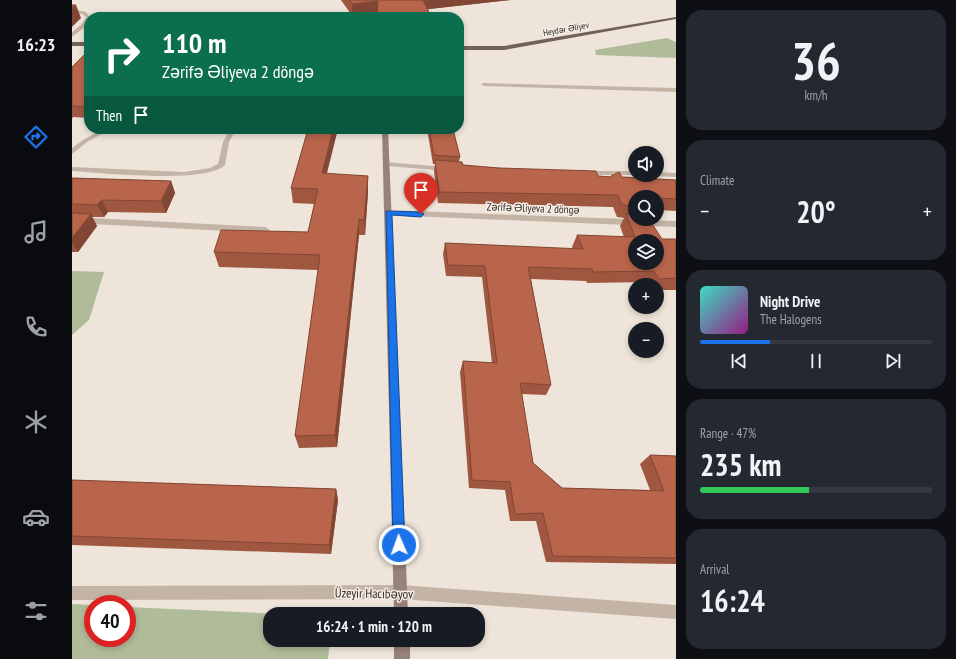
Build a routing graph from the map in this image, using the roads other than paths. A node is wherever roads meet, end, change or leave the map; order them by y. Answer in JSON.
{"nodes":[{"id":1,"x":72,"y":10,"type":"edge"},
{"id":2,"x":84,"y":13,"type":"edge"},
{"id":3,"x":675,"y":19,"type":"edge"},
{"id":4,"x":84,"y":25,"type":"edge"},
{"id":5,"x":72,"y":36,"type":"edge"},
{"id":6,"x":72,"y":44,"type":"edge"},
{"id":7,"x":84,"y":44,"type":"edge"},
{"id":8,"x":464,"y":48,"type":"edge"},
{"id":9,"x":484,"y":84,"type":"dead end"},
{"id":10,"x":676,"y":90,"type":"edge"},
{"id":11,"x":98,"y":134,"type":"edge"},
{"id":12,"x":230,"y":134,"type":"edge"},
{"id":13,"x":385,"y":134,"type":"edge"},
{"id":14,"x":72,"y":152,"type":"edge"},
{"id":15,"x":387,"y":164,"type":"junction"},
{"id":16,"x":72,"y":169,"type":"edge"},
{"id":17,"x":457,"y":170,"type":"edge"},
{"id":18,"x":575,"y":173,"type":"edge"},
{"id":19,"x":628,"y":173,"type":"edge"},
{"id":20,"x":664,"y":174,"type":"edge"},
{"id":21,"x":676,"y":175,"type":"edge"},
{"id":22,"x":389,"y":213,"type":"junction"},
{"id":23,"x":72,"y":220,"type":"edge"},
{"id":24,"x":676,"y":224,"type":"edge"},
{"id":25,"x":266,"y":230,"type":"edge"},
{"id":26,"x":400,"y":592,"type":"junction"},
{"id":27,"x":72,"y":593,"type":"edge"},
{"id":28,"x":401,"y":607,"type":"edge"},
{"id":29,"x":676,"y":612,"type":"edge"},
{"id":30,"x":402,"y":647,"type":"edge"},
{"id":31,"x":402,"y":659,"type":"edge"}],
"edges":[{"from":1,"to":2,"type":"street"},
{"from":3,"to":8,"type":"main road","name":"Heydər Əliyev"},
{"from":4,"to":5,"type":"street"},
{"from":6,"to":7,"type":"main road"},
{"from":9,"to":10,"type":"street"},
{"from":11,"to":14,"type":"street"},
{"from":12,"to":16,"type":"street"},
{"from":13,"to":15,"type":"street"},
{"from":15,"to":17,"type":"street"},
{"from":15,"to":22,"type":"street"},
{"from":18,"to":19,"type":"street"},
{"from":20,"to":21,"type":"street"},
{"from":22,"to":24,"type":"street","name":"Zərifə Əliyeva 2 döngə"},
{"from":22,"to":26,"type":"street"},
{"from":23,"to":25,"type":"street"},
{"from":26,"to":27,"type":"street","name":"Üzeyir Hacıbəyov"},
{"from":26,"to":28,"type":"street"},
{"from":26,"to":29,"type":"street","name":"Üzeyir Hacıbəyov"},
{"from":30,"to":31,"type":"street"}]}
